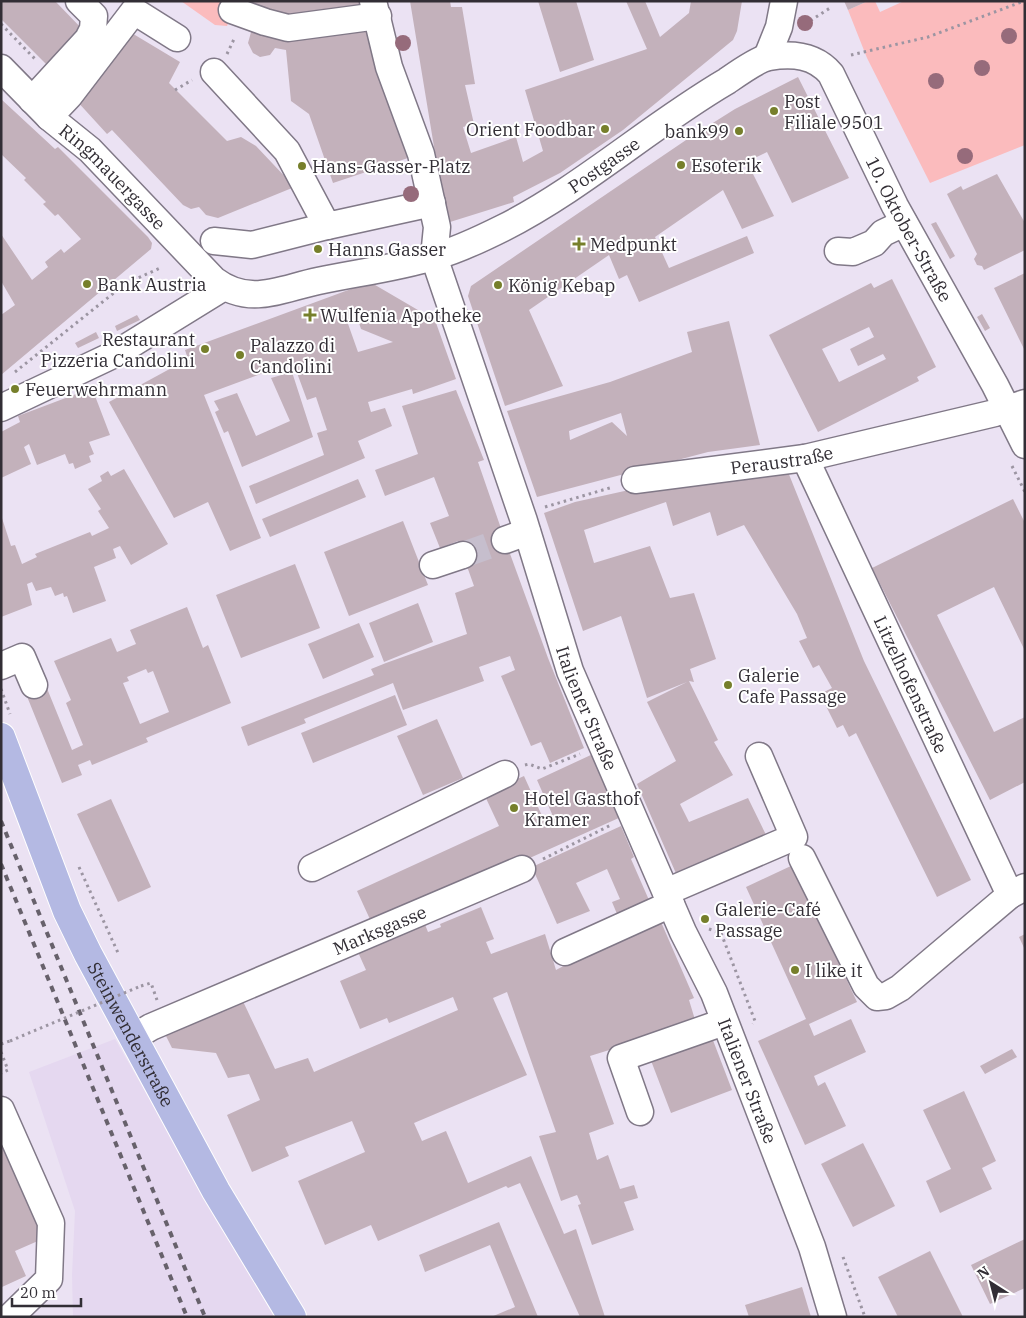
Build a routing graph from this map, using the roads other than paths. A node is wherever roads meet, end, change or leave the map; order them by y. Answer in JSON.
{"nodes":[{"id":1,"x":79,"y":1,"type":"edge"},
{"id":2,"x":784,"y":1,"type":"edge"},
{"id":3,"x":376,"y":9,"type":"edge"},
{"id":4,"x":232,"y":10,"type":"dead end"},
{"id":5,"x":177,"y":38,"type":"dead end"},
{"id":6,"x":767,"y":57,"type":"junction"},
{"id":7,"x":1,"y":68,"type":"edge"},
{"id":8,"x":214,"y":72,"type":"dead end"},
{"id":9,"x":41,"y":108,"type":"junction"},
{"id":10,"x":432,"y":203,"type":"junction"},
{"id":11,"x":327,"y":226,"type":"junction"},
{"id":12,"x":214,"y":241,"type":"dead end"},
{"id":13,"x":434,"y":257,"type":"junction"},
{"id":14,"x":224,"y":287,"type":"junction"},
{"id":15,"x":1016,"y":406,"type":"edge"},
{"id":16,"x":1,"y":408,"type":"edge"},
{"id":17,"x":1025,"y":445,"type":"edge"},
{"id":18,"x":805,"y":458,"type":"junction"},
{"id":19,"x":635,"y":480,"type":"road end"},
{"id":20,"x":463,"y":554,"type":"tunnel mouth"},
{"id":21,"x":433,"y":565,"type":"dead end"},
{"id":22,"x":19,"y":659,"type":"edge"},
{"id":23,"x":34,"y":686,"type":"dead end"},
{"id":24,"x":1,"y":737,"type":"edge"},
{"id":25,"x":760,"y":756,"type":"dead end"},
{"id":26,"x":505,"y":774,"type":"road end"},
{"id":27,"x":802,"y":858,"type":"dead end"},
{"id":28,"x":312,"y":868,"type":"dead end"},
{"id":29,"x":522,"y":869,"type":"road end"},
{"id":30,"x":1017,"y":891,"type":"edge"},
{"id":31,"x":668,"y":898,"type":"junction"},
{"id":32,"x":565,"y":952,"type":"dead end"},
{"id":33,"x":724,"y":1022,"type":"junction"},
{"id":34,"x":134,"y":1037,"type":"junction"},
{"id":35,"x":1,"y":1110,"type":"edge"},
{"id":36,"x":640,"y":1112,"type":"dead end"},
{"id":37,"x":10,"y":1317,"type":"edge"},
{"id":38,"x":292,"y":1317,"type":"edge"},
{"id":39,"x":833,"y":1317,"type":"edge"}],
"edges":[{"from":1,"to":9,"type":"street"},
{"from":2,"to":6,"type":"street"},
{"from":3,"to":4,"type":"street"},
{"from":3,"to":10,"type":"street"},
{"from":5,"to":9,"type":"street"},
{"from":6,"to":13,"type":"street","name":"Postgasse"},
{"from":6,"to":15,"type":"street","name":"10. Oktober-Straße"},
{"from":7,"to":9,"type":"street","name":"Ringmauergasse"},
{"from":8,"to":11,"type":"street"},
{"from":9,"to":14,"type":"street","name":"Ringmauergasse"},
{"from":10,"to":11,"type":"street"},
{"from":10,"to":13,"type":"street"},
{"from":11,"to":12,"type":"street"},
{"from":13,"to":14,"type":"street"},
{"from":13,"to":31,"type":"street","name":"Italiener Straße"},
{"from":14,"to":16,"type":"street"},
{"from":15,"to":17,"type":"street","name":"10. Oktober-Straße"},
{"from":15,"to":18,"type":"street","name":"Peraustraße"},
{"from":18,"to":19,"type":"street","name":"Peraustraße"},
{"from":18,"to":30,"type":"street","name":"Litzelhofenstraße"},
{"from":20,"to":21,"type":"street"},
{"from":22,"to":23,"type":"street"},
{"from":24,"to":34,"type":"main road","name":"Steinwenderstraße"},
{"from":25,"to":31,"type":"street"},
{"from":26,"to":28,"type":"street"},
{"from":27,"to":30,"type":"street"},
{"from":29,"to":34,"type":"street","name":"Marksgasse"},
{"from":31,"to":32,"type":"street"},
{"from":31,"to":33,"type":"street","name":"Italiener Straße"},
{"from":33,"to":36,"type":"street"},
{"from":33,"to":39,"type":"street","name":"Italiener Straße"},
{"from":34,"to":38,"type":"main road","name":"Steinwenderstraße"},
{"from":35,"to":37,"type":"street"}]}
